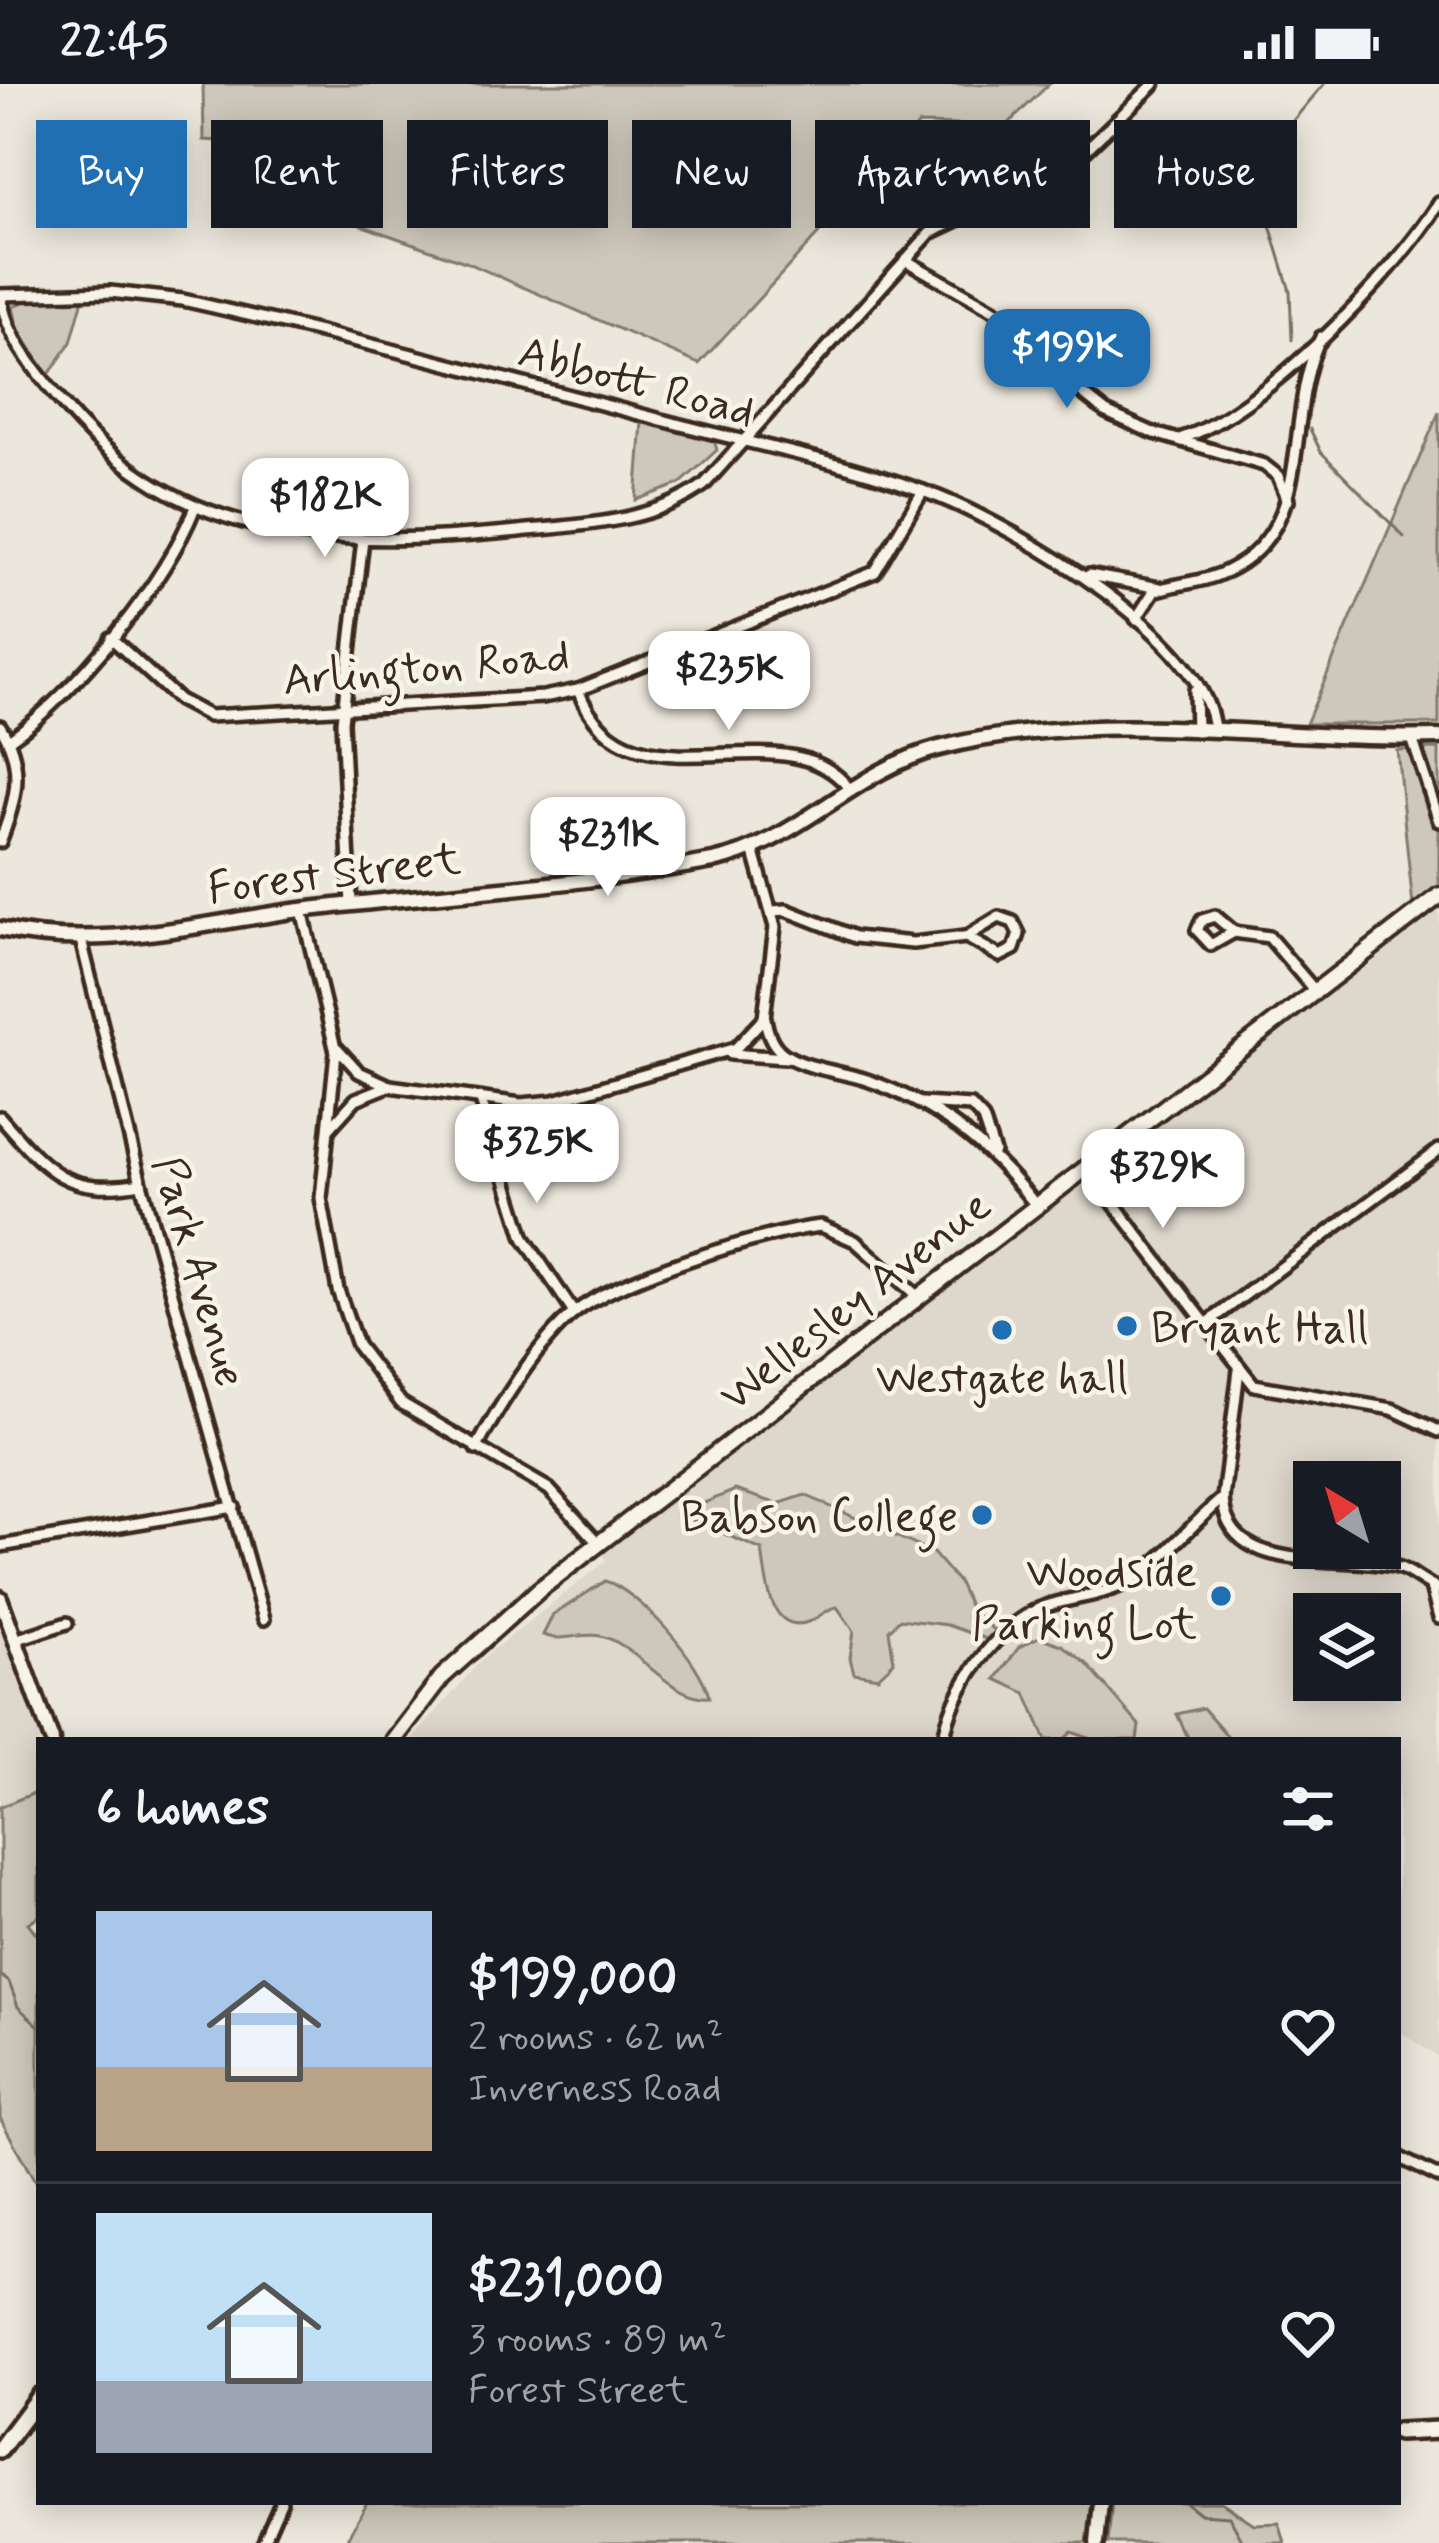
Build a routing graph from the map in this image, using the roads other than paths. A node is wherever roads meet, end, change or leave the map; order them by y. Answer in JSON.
{"nodes":[{"id":1,"x":1154,"y":84,"type":"edge"},
{"id":2,"x":1439,"y":203,"type":"edge"},
{"id":3,"x":904,"y":260,"type":"junction"},
{"id":4,"x":1,"y":295,"type":"edge"},
{"id":5,"x":1321,"y":337,"type":"junction"},
{"id":6,"x":1177,"y":440,"type":"junction"},
{"id":7,"x":745,"y":442,"type":"junction"},
{"id":8,"x":923,"y":491,"type":"junction"},
{"id":9,"x":1288,"y":500,"type":"junction"},
{"id":10,"x":195,"y":508,"type":"junction"},
{"id":11,"x":363,"y":539,"type":"junction"},
{"id":12,"x":1074,"y":569,"type":"junction"},
{"id":13,"x":1160,"y":588,"type":"junction"},
{"id":14,"x":1136,"y":619,"type":"junction"},
{"id":15,"x":111,"y":638,"type":"junction"},
{"id":16,"x":1194,"y":685,"type":"junction"},
{"id":17,"x":578,"y":690,"type":"junction"},
{"id":18,"x":343,"y":709,"type":"junction"},
{"id":19,"x":0,"y":726,"type":"edge"},
{"id":20,"x":1196,"y":730,"type":"junction"},
{"id":21,"x":1214,"y":731,"type":"junction"},
{"id":22,"x":1439,"y":737,"type":"edge"},
{"id":23,"x":1412,"y":738,"type":"junction"},
{"id":24,"x":9,"y":740,"type":"junction"},
{"id":25,"x":848,"y":787,"type":"junction"},
{"id":26,"x":1439,"y":821,"type":"edge"},
{"id":27,"x":0,"y":842,"type":"edge"},
{"id":28,"x":753,"y":849,"type":"junction"},
{"id":29,"x":1439,"y":896,"type":"edge"},
{"id":30,"x":351,"y":904,"type":"junction"},
{"id":31,"x":302,"y":910,"type":"junction"},
{"id":32,"x":773,"y":910,"type":"junction"},
{"id":33,"x":0,"y":929,"type":"edge"},
{"id":34,"x":1234,"y":932,"type":"dead end"},
{"id":35,"x":966,"y":937,"type":"junction"},
{"id":36,"x":81,"y":940,"type":"junction"},
{"id":37,"x":1315,"y":991,"type":"junction"},
{"id":38,"x":765,"y":1014,"type":"junction"},
{"id":39,"x":334,"y":1044,"type":"junction"},
{"id":40,"x":718,"y":1055,"type":"junction"},
{"id":41,"x":791,"y":1059,"type":"junction"},
{"id":42,"x":390,"y":1086,"type":"junction"},
{"id":43,"x":481,"y":1100,"type":"junction"},
{"id":44,"x":922,"y":1103,"type":"junction"},
{"id":45,"x":0,"y":1117,"type":"edge"},
{"id":46,"x":326,"y":1134,"type":"junction"},
{"id":47,"x":1439,"y":1150,"type":"edge"},
{"id":48,"x":996,"y":1155,"type":"junction"},
{"id":49,"x":1085,"y":1166,"type":"junction"},
{"id":50,"x":141,"y":1183,"type":"junction"},
{"id":51,"x":1034,"y":1204,"type":"junction"},
{"id":52,"x":916,"y":1295,"type":"junction"},
{"id":53,"x":574,"y":1313,"type":"junction"},
{"id":54,"x":1206,"y":1324,"type":"junction"},
{"id":55,"x":1239,"y":1368,"type":"junction"},
{"id":56,"x":1439,"y":1431,"type":"edge"},
{"id":57,"x":476,"y":1449,"type":"junction"},
{"id":58,"x":1223,"y":1498,"type":"junction"},
{"id":59,"x":234,"y":1507,"type":"junction"},
{"id":60,"x":598,"y":1543,"type":"junction"},
{"id":61,"x":0,"y":1546,"type":"edge"},
{"id":62,"x":1435,"y":1588,"type":"edge"},
{"id":63,"x":0,"y":1598,"type":"edge"},
{"id":64,"x":1439,"y":1618,"type":"edge"},
{"id":65,"x":264,"y":1619,"type":"dead end"},
{"id":66,"x":67,"y":1623,"type":"dead end"},
{"id":67,"x":15,"y":1640,"type":"junction"},
{"id":68,"x":51,"y":1737,"type":"edge"},
{"id":69,"x":396,"y":1737,"type":"edge"},
{"id":70,"x":945,"y":1737,"type":"edge"},
{"id":71,"x":1401,"y":2158,"type":"edge"},
{"id":72,"x":1439,"y":2177,"type":"edge"},
{"id":73,"x":36,"y":2401,"type":"edge"},
{"id":74,"x":0,"y":2449,"type":"edge"},
{"id":75,"x":279,"y":2505,"type":"edge"},
{"id":76,"x":1101,"y":2505,"type":"edge"},
{"id":77,"x":262,"y":2543,"type":"edge"},
{"id":78,"x":1097,"y":2543,"type":"edge"}],
"edges":[{"from":1,"to":3,"type":"street"},
{"from":2,"to":5,"type":"street"},
{"from":3,"to":6,"type":"street"},
{"from":3,"to":7,"type":"street"},
{"from":4,"to":7,"type":"street","name":"Abbott Road"},
{"from":4,"to":10,"type":"street"},
{"from":5,"to":6,"type":"street"},
{"from":5,"to":9,"type":"street"},
{"from":6,"to":9,"type":"street"},
{"from":7,"to":8,"type":"street","name":"Abbott Road"},
{"from":7,"to":11,"type":"street"},
{"from":8,"to":12,"type":"street","name":"Abbott Road"},
{"from":8,"to":17,"type":"street","name":"Arlington Road"},
{"from":9,"to":13,"type":"street"},
{"from":10,"to":11,"type":"street"},
{"from":10,"to":15,"type":"street"},
{"from":11,"to":18,"type":"street"},
{"from":12,"to":13,"type":"street"},
{"from":12,"to":14,"type":"street","name":"Abbott Road"},
{"from":13,"to":14,"type":"street"},
{"from":14,"to":16,"type":"street","name":"Abbott Road"},
{"from":15,"to":18,"type":"street","name":"Arlington Road"},
{"from":15,"to":24,"type":"street"},
{"from":16,"to":20,"type":"street"},
{"from":16,"to":21,"type":"street","name":"Abbott Road"},
{"from":17,"to":18,"type":"street","name":"Arlington Road"},
{"from":17,"to":25,"type":"street"},
{"from":18,"to":30,"type":"street"},
{"from":19,"to":24,"type":"street"},
{"from":20,"to":21,"type":"street","name":"Forest Street"},
{"from":20,"to":25,"type":"street","name":"Forest Street"},
{"from":21,"to":23,"type":"street","name":"Forest Street"},
{"from":22,"to":23,"type":"street","name":"Forest Street"},
{"from":23,"to":26,"type":"street"},
{"from":24,"to":27,"type":"street"},
{"from":25,"to":28,"type":"street","name":"Forest Street"},
{"from":28,"to":30,"type":"street","name":"Forest Street"},
{"from":28,"to":32,"type":"street"},
{"from":29,"to":37,"type":"main road","name":"Wellesley Avenue"},
{"from":30,"to":31,"type":"street","name":"Forest Street"},
{"from":31,"to":36,"type":"street","name":"Forest Street"},
{"from":31,"to":39,"type":"street"},
{"from":32,"to":35,"type":"street"},
{"from":32,"to":38,"type":"street"},
{"from":33,"to":36,"type":"street","name":"Forest Street"},
{"from":34,"to":37,"type":"street"},
{"from":35,"to":35,"type":"street"},
{"from":36,"to":50,"type":"street","name":"Park Avenue"},
{"from":37,"to":49,"type":"main road","name":"Wellesley Avenue"},
{"from":38,"to":40,"type":"street"},
{"from":38,"to":41,"type":"street"},
{"from":39,"to":42,"type":"street"},
{"from":39,"to":46,"type":"street"},
{"from":40,"to":41,"type":"street"},
{"from":40,"to":43,"type":"street"},
{"from":41,"to":44,"type":"street"},
{"from":42,"to":43,"type":"street"},
{"from":42,"to":46,"type":"street"},
{"from":43,"to":53,"type":"street"},
{"from":44,"to":48,"type":"street"},
{"from":44,"to":48,"type":"street"},
{"from":45,"to":50,"type":"street"},
{"from":46,"to":57,"type":"street"},
{"from":47,"to":54,"type":"street"},
{"from":48,"to":51,"type":"street"},
{"from":49,"to":51,"type":"main road","name":"Wellesley Avenue"},
{"from":49,"to":54,"type":"street"},
{"from":50,"to":59,"type":"street","name":"Park Avenue"},
{"from":51,"to":52,"type":"main road","name":"Wellesley Avenue"},
{"from":52,"to":53,"type":"street"},
{"from":52,"to":60,"type":"main road","name":"Wellesley Avenue"},
{"from":53,"to":57,"type":"street"},
{"from":54,"to":55,"type":"street"},
{"from":55,"to":56,"type":"street"},
{"from":55,"to":58,"type":"street"},
{"from":57,"to":60,"type":"street"},
{"from":58,"to":62,"type":"street"},
{"from":58,"to":70,"type":"street"},
{"from":59,"to":61,"type":"street"},
{"from":59,"to":65,"type":"street","name":"Park Avenue"},
{"from":60,"to":69,"type":"main road","name":"Wellesley Avenue"},
{"from":62,"to":64,"type":"street"},
{"from":63,"to":67,"type":"street"},
{"from":66,"to":67,"type":"street"},
{"from":67,"to":68,"type":"street"},
{"from":71,"to":72,"type":"street"},
{"from":73,"to":74,"type":"main road"},
{"from":75,"to":77,"type":"street"},
{"from":76,"to":78,"type":"street"}]}
